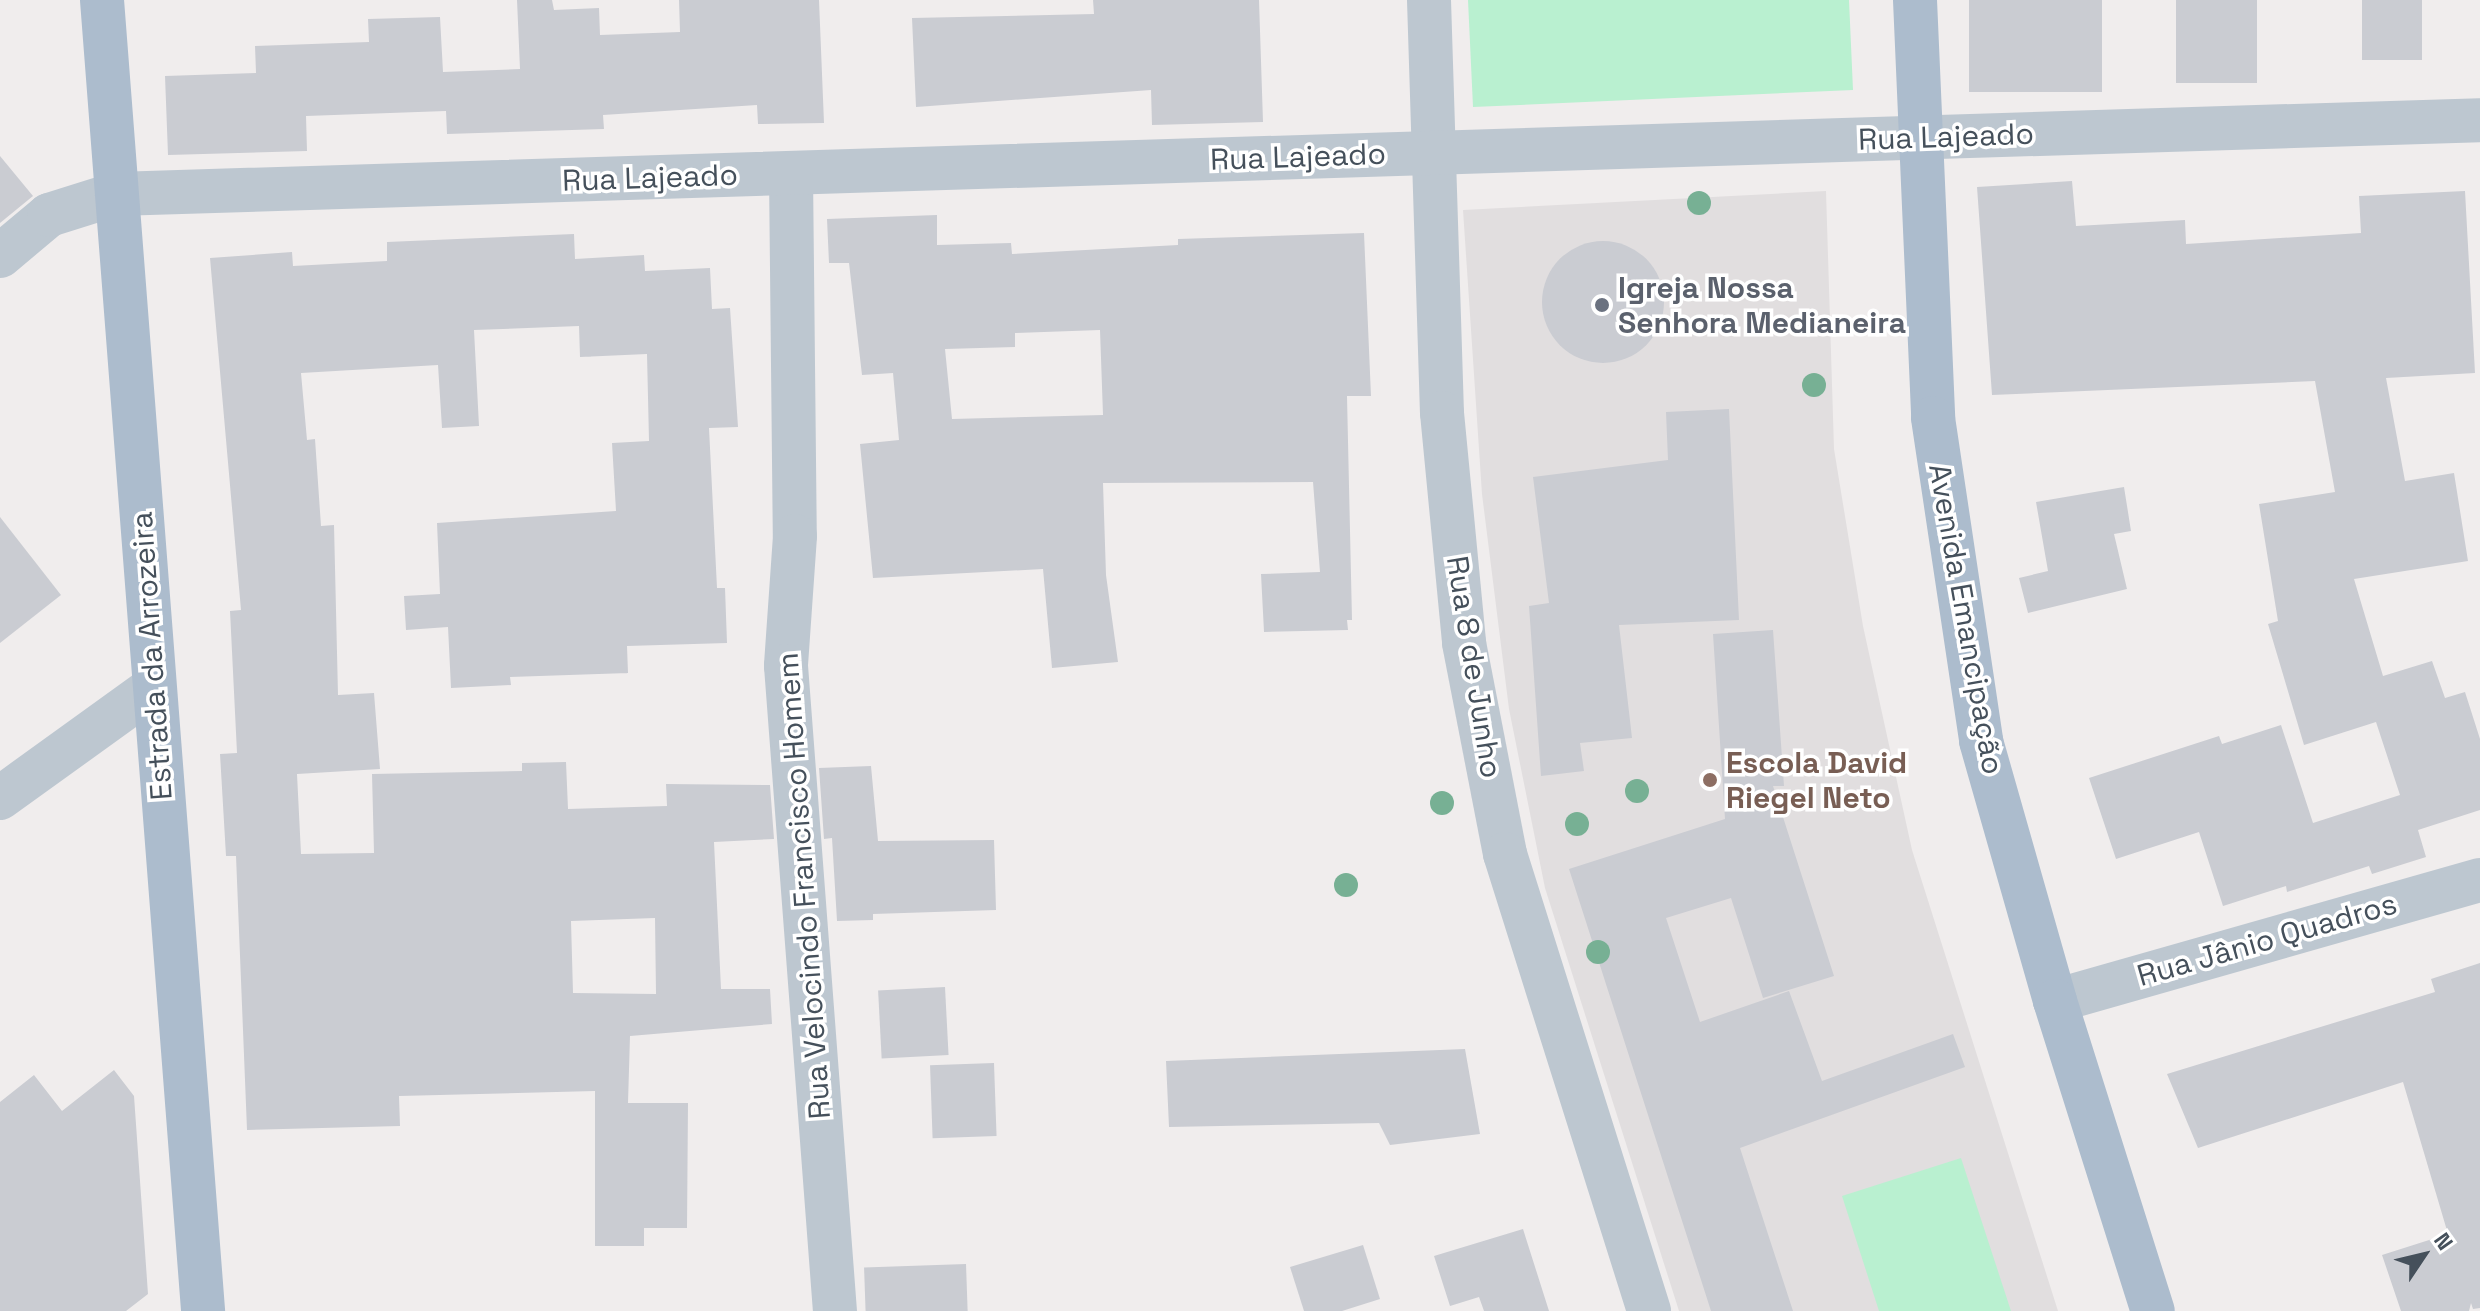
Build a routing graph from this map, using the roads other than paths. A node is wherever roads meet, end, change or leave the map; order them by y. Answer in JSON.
{"nodes":[{"id":1,"x":102,"y":0,"type":"edge"},
{"id":2,"x":1429,"y":0,"type":"edge"},
{"id":3,"x":1915,"y":0,"type":"edge"},
{"id":4,"x":2480,"y":120,"type":"edge"},
{"id":5,"x":1920,"y":138,"type":"junction"},
{"id":6,"x":1437,"y":153,"type":"junction"},
{"id":7,"x":791,"y":173,"type":"junction"},
{"id":8,"x":116,"y":194,"type":"junction"},
{"id":9,"x":0,"y":256,"type":"edge"},
{"id":10,"x":154,"y":687,"type":"junction"},
{"id":11,"x":0,"y":798,"type":"edge"},
{"id":12,"x":2480,"y":880,"type":"edge"},
{"id":13,"x":2055,"y":1001,"type":"junction"},
{"id":14,"x":203,"y":1311,"type":"edge"},
{"id":15,"x":835,"y":1311,"type":"edge"},
{"id":16,"x":1649,"y":1311,"type":"edge"},
{"id":17,"x":2153,"y":1311,"type":"edge"}],
"edges":[{"from":1,"to":8,"type":"main road","name":"Estrada da Arrozeira"},
{"from":2,"to":6,"type":"street","name":"Rua 8 de Junho"},
{"from":3,"to":5,"type":"main road","name":"Avenida Emancipação"},
{"from":4,"to":5,"type":"street","name":"Rua Lajeado"},
{"from":5,"to":6,"type":"street","name":"Rua Lajeado"},
{"from":5,"to":13,"type":"main road","name":"Avenida Emancipação"},
{"from":6,"to":7,"type":"street","name":"Rua Lajeado"},
{"from":6,"to":16,"type":"street","name":"Rua 8 de Junho"},
{"from":7,"to":8,"type":"street","name":"Rua Lajeado"},
{"from":7,"to":15,"type":"street","name":"Rua Velocindo Francisco Homem"},
{"from":8,"to":9,"type":"street","name":"Rua Lajeado"},
{"from":8,"to":10,"type":"main road","name":"Estrada da Arrozeira"},
{"from":10,"to":11,"type":"street"},
{"from":10,"to":14,"type":"main road","name":"Estrada da Arrozeira"},
{"from":12,"to":13,"type":"street","name":"Rua Jânio Quadros"},
{"from":13,"to":17,"type":"main road","name":"Avenida Emancipação"}]}
